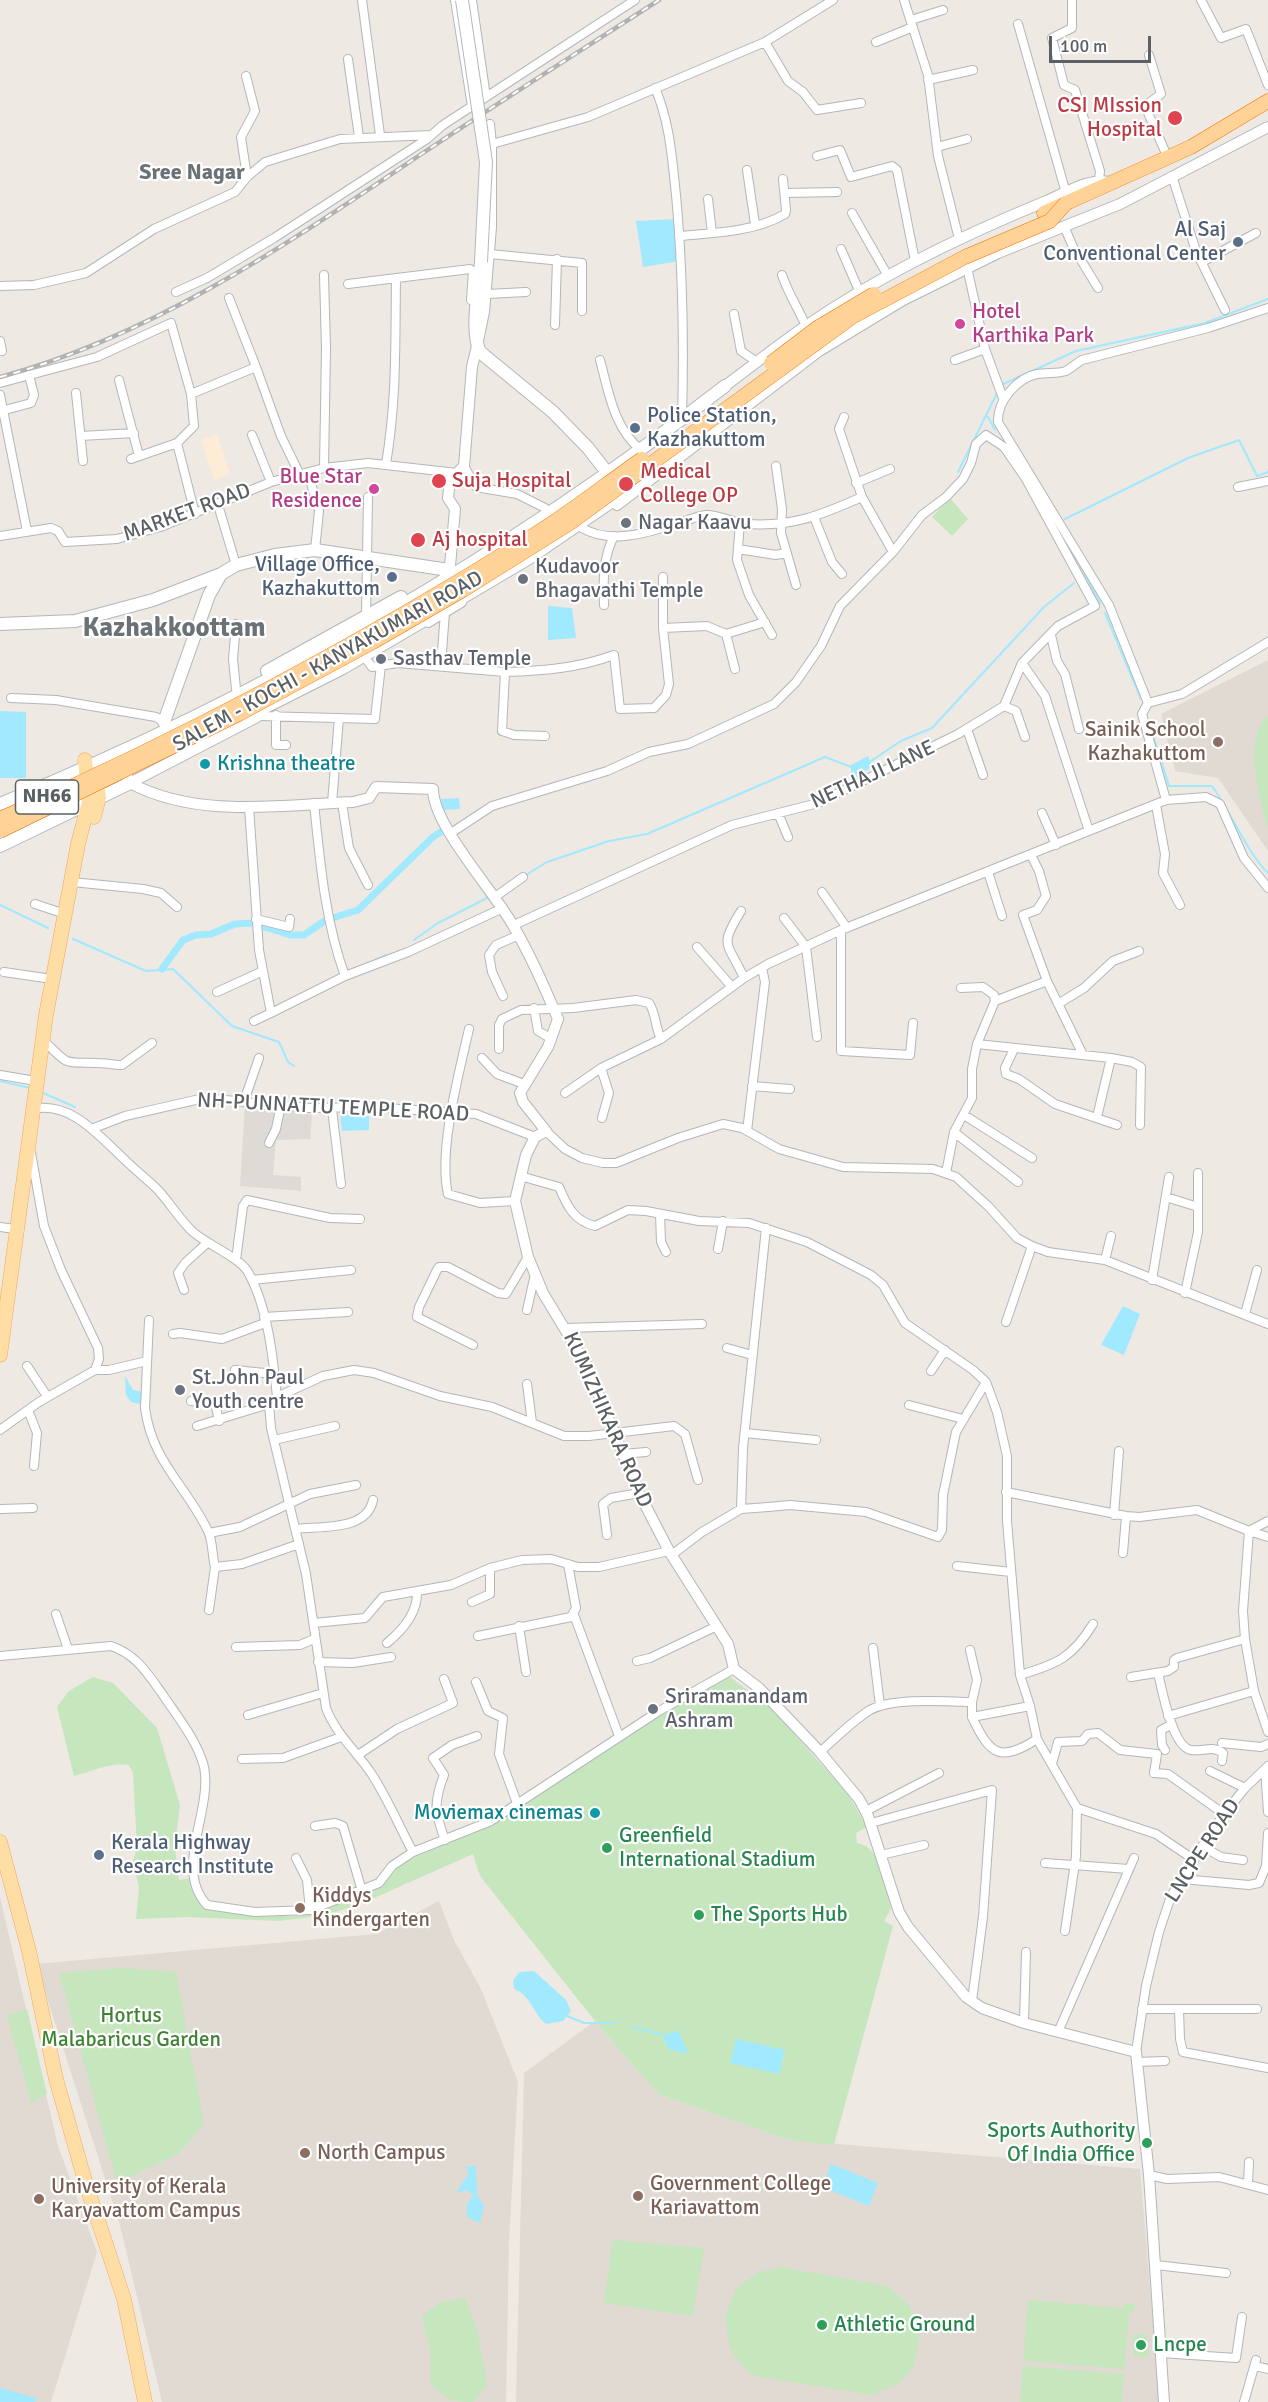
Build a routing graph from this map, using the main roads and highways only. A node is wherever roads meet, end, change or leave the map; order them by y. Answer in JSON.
{"nodes":[{"id":1,"x":462,"y":0,"type":"edge"},
{"id":2,"x":1268,"y":101,"type":"edge"},
{"id":3,"x":1066,"y":198,"type":"junction"},
{"id":4,"x":725,"y":386,"type":"road end"},
{"id":5,"x":609,"y":474,"type":"junction"},
{"id":6,"x":221,"y":574,"type":"junction"},
{"id":7,"x":449,"y":574,"type":"junction"},
{"id":8,"x":186,"y":586,"type":"junction"},
{"id":9,"x":209,"y":596,"type":"junction"},
{"id":10,"x":0,"y":624,"type":"edge"},
{"id":11,"x":164,"y":722,"type":"junction"},
{"id":12,"x":117,"y":748,"type":"junction"},
{"id":13,"x":88,"y":763,"type":"junction"},
{"id":14,"x":0,"y":797,"type":"edge"},
{"id":15,"x":88,"y":799,"type":"junction"},
{"id":16,"x":0,"y":804,"type":"edge"},
{"id":17,"x":0,"y":819,"type":"edge"},
{"id":18,"x":0,"y":831,"type":"edge"},
{"id":19,"x":0,"y":838,"type":"edge"},
{"id":20,"x":0,"y":846,"type":"edge"},
{"id":21,"x":0,"y":1355,"type":"edge"},
{"id":22,"x":0,"y":1842,"type":"edge"},
{"id":23,"x":145,"y":2402,"type":"edge"}],
"edges":[{"from":1,"to":5,"type":"main road","bridge":true},
{"from":2,"to":3,"type":"highway","name":"SALEM - KOCHI - KANYAKUMARI ROAD","number":"NH66"},
{"from":3,"to":17,"type":"highway","name":"SALEM - KOCHI - KANYAKUMARI ROAD","number":"NH66","bridge":true},
{"from":3,"to":18,"type":"highway","name":"SALEM - KOCHI - KANYAKUMARI ROAD","number":"NH66","bridge":true},
{"from":4,"to":5,"type":"main road"},
{"from":5,"to":7,"type":"main road"},
{"from":5,"to":7,"type":"main road"},
{"from":5,"to":15,"type":"main road"},
{"from":6,"to":7,"type":"main road"},
{"from":6,"to":8,"type":"main road"},
{"from":6,"to":9,"type":"main road"},
{"from":7,"to":11,"type":"main road"},
{"from":7,"to":12,"type":"main road"},
{"from":8,"to":9,"type":"main road"},
{"from":8,"to":10,"type":"main road"},
{"from":9,"to":11,"type":"main road"},
{"from":11,"to":12,"type":"main road"},
{"from":12,"to":13,"type":"main road"},
{"from":13,"to":14,"type":"main road"},
{"from":13,"to":15,"type":"main road"},
{"from":13,"to":16,"type":"main road"},
{"from":15,"to":19,"type":"main road"},
{"from":15,"to":20,"type":"main road"},
{"from":15,"to":21,"type":"main road"},
{"from":22,"to":23,"type":"main road"}]}
